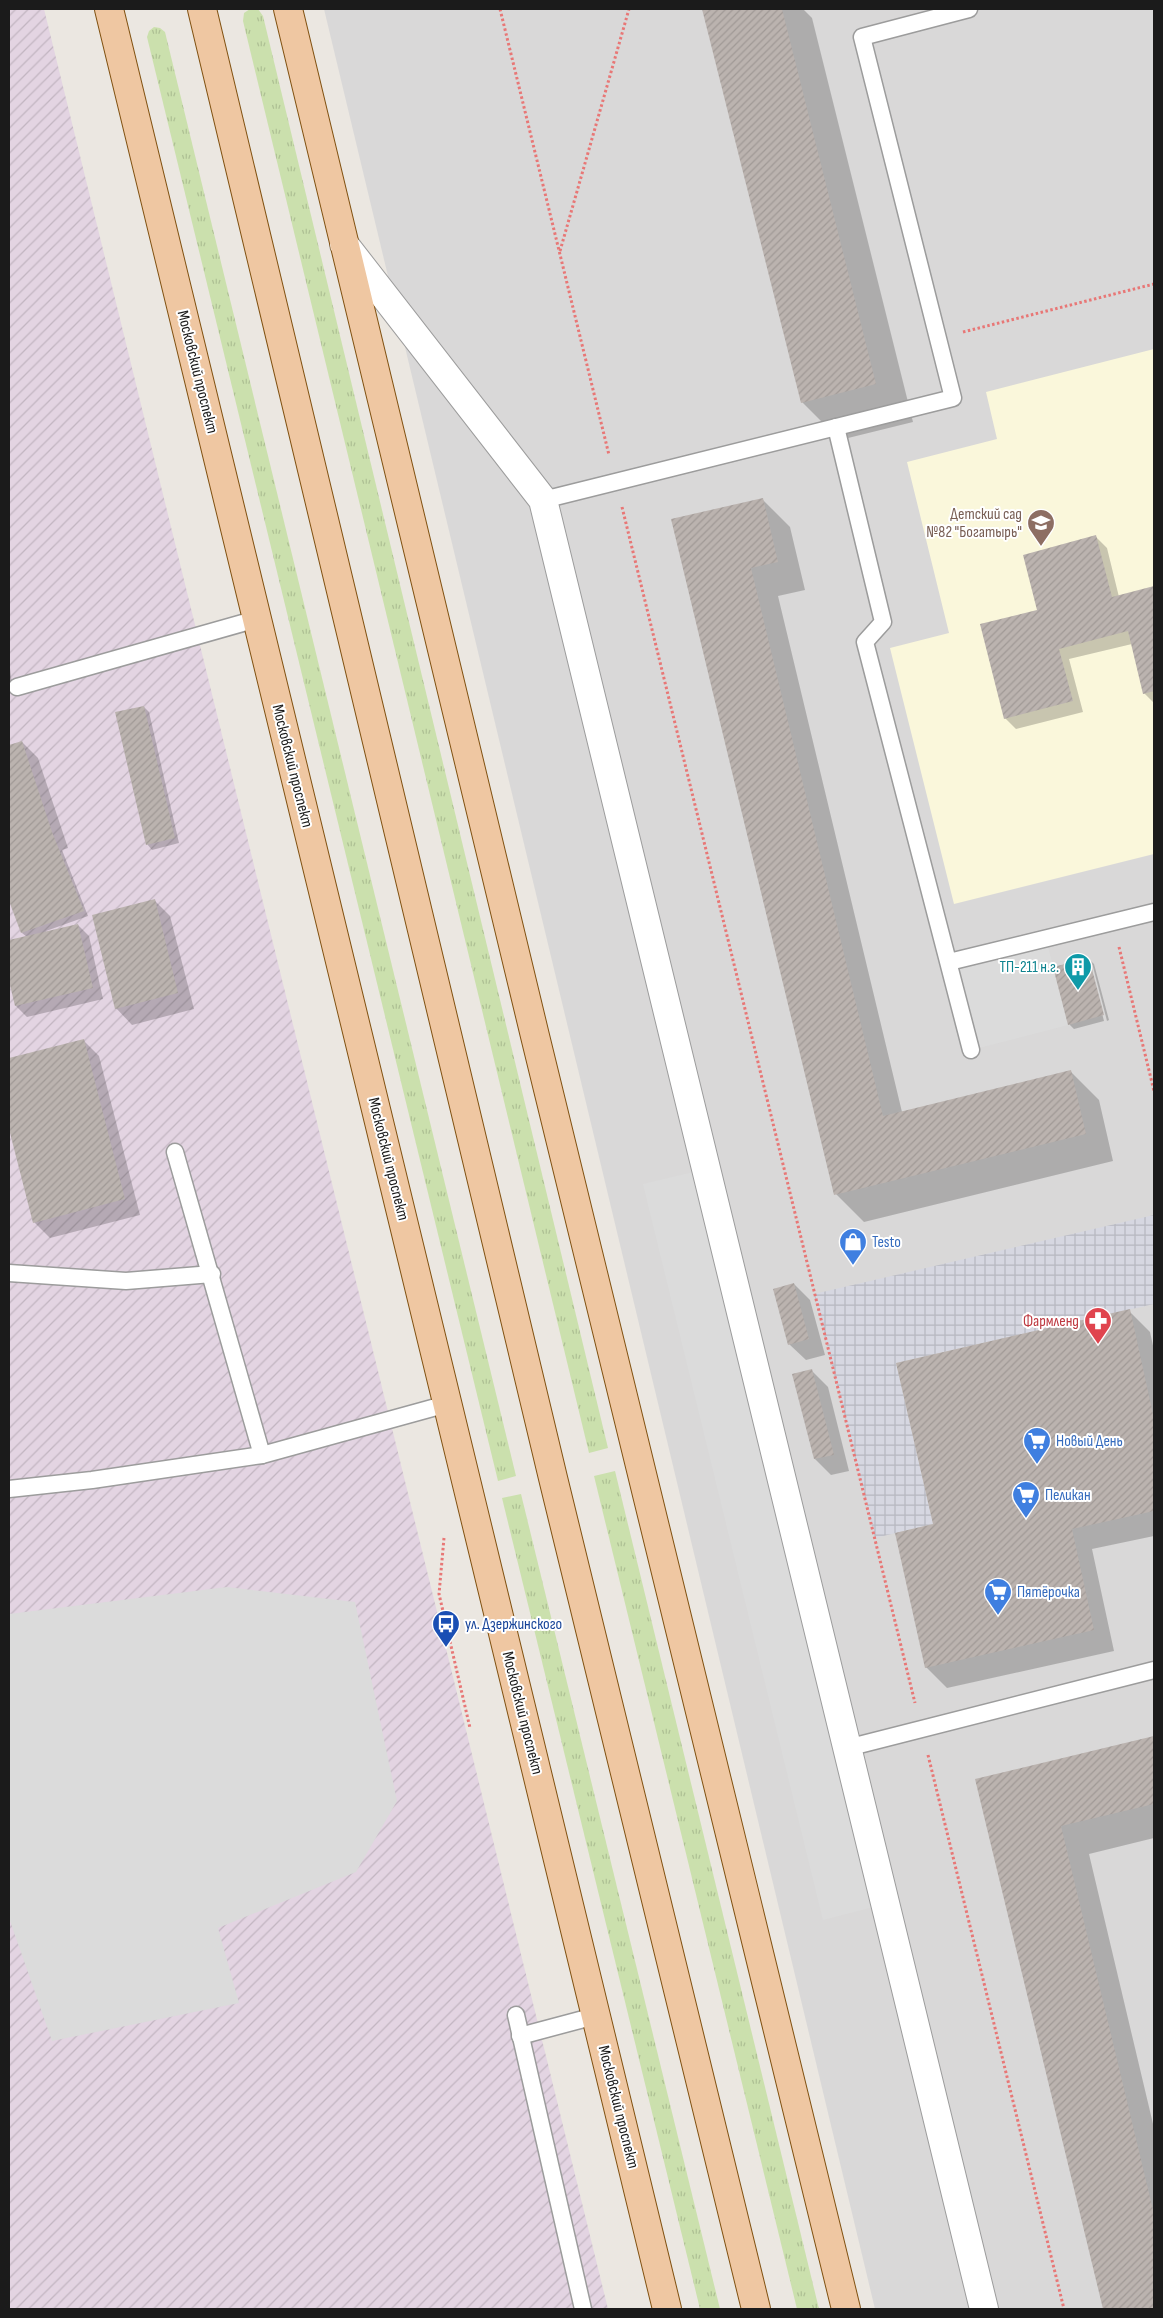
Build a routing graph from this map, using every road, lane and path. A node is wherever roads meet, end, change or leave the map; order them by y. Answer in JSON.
{"nodes":[{"id":1,"x":109,"y":9,"type":"edge"},
{"id":2,"x":202,"y":9,"type":"edge"},
{"id":3,"x":288,"y":9,"type":"edge"},
{"id":4,"x":500,"y":9,"type":"edge"},
{"id":5,"x":630,"y":9,"type":"edge"},
{"id":6,"x":969,"y":9,"type":"edge"},
{"id":7,"x":344,"y":244,"type":"junction"},
{"id":8,"x":560,"y":253,"type":"junction"},
{"id":9,"x":1154,"y":284,"type":"edge"},
{"id":10,"x":938,"y":338,"type":"junction"},
{"id":11,"x":836,"y":427,"type":"junction"},
{"id":12,"x":616,"y":482,"type":"junction"},
{"id":13,"x":543,"y":500,"type":"junction"},
{"id":14,"x":257,"y":619,"type":"junction"},
{"id":15,"x":17,"y":688,"type":"dead end"},
{"id":16,"x":1154,"y":912,"type":"edge"},
{"id":17,"x":1113,"y":922,"type":"junction"},
{"id":18,"x":949,"y":962,"type":"junction"},
{"id":19,"x":971,"y":1050,"type":"dead end"},
{"id":20,"x":1154,"y":1091,"type":"edge"},
{"id":21,"x":176,"y":1152,"type":"dead end"},
{"id":22,"x":9,"y":1273,"type":"edge"},
{"id":23,"x":212,"y":1274,"type":"junction"},
{"id":24,"x":447,"y":1404,"type":"junction"},
{"id":25,"x":262,"y":1455,"type":"junction"},
{"id":26,"x":9,"y":1489,"type":"edge"},
{"id":27,"x":445,"y":1531,"type":"dead end"},
{"id":28,"x":1154,"y":1670,"type":"edge"},
{"id":29,"x":470,"y":1728,"type":"dead end"},
{"id":30,"x":921,"y":1729,"type":"junction"},
{"id":31,"x":847,"y":1748,"type":"junction"},
{"id":32,"x":516,"y":2015,"type":"dead end"},
{"id":33,"x":595,"y":2016,"type":"junction"},
{"id":34,"x":520,"y":2036,"type":"junction"},
{"id":35,"x":583,"y":2309,"type":"edge"},
{"id":36,"x":667,"y":2309,"type":"edge"},
{"id":37,"x":756,"y":2309,"type":"edge"},
{"id":38,"x":846,"y":2309,"type":"edge"},
{"id":39,"x":984,"y":2309,"type":"edge"},
{"id":40,"x":1064,"y":2309,"type":"edge"}],
"edges":[{"from":1,"to":14,"type":"main road","name":"Московский проспект"},
{"from":2,"to":37,"type":"main road"},
{"from":3,"to":7,"type":"main road"},
{"from":4,"to":8,"type":"path"},
{"from":5,"to":8,"type":"path"},
{"from":6,"to":10,"type":"lane"},
{"from":7,"to":13,"type":"street"},
{"from":7,"to":38,"type":"main road"},
{"from":8,"to":12,"type":"path"},
{"from":9,"to":10,"type":"path"},
{"from":10,"to":11,"type":"lane"},
{"from":11,"to":12,"type":"lane"},
{"from":11,"to":18,"type":"lane"},
{"from":12,"to":13,"type":"lane"},
{"from":12,"to":30,"type":"path"},
{"from":13,"to":31,"type":"street"},
{"from":14,"to":15,"type":"lane"},
{"from":14,"to":24,"type":"main road","name":"Московский проспект"},
{"from":16,"to":17,"type":"lane"},
{"from":17,"to":18,"type":"lane"},
{"from":17,"to":20,"type":"path"},
{"from":18,"to":19,"type":"lane"},
{"from":21,"to":23,"type":"lane"},
{"from":22,"to":23,"type":"lane"},
{"from":23,"to":25,"type":"lane"},
{"from":24,"to":25,"type":"lane"},
{"from":24,"to":33,"type":"main road","name":"Московский проспект"},
{"from":25,"to":26,"type":"lane"},
{"from":27,"to":29,"type":"path"},
{"from":28,"to":30,"type":"lane"},
{"from":30,"to":31,"type":"lane"},
{"from":30,"to":40,"type":"path"},
{"from":31,"to":39,"type":"street"},
{"from":32,"to":34,"type":"lane"},
{"from":33,"to":34,"type":"lane"},
{"from":33,"to":36,"type":"main road","name":"Московский проспект"},
{"from":34,"to":35,"type":"lane"}]}
